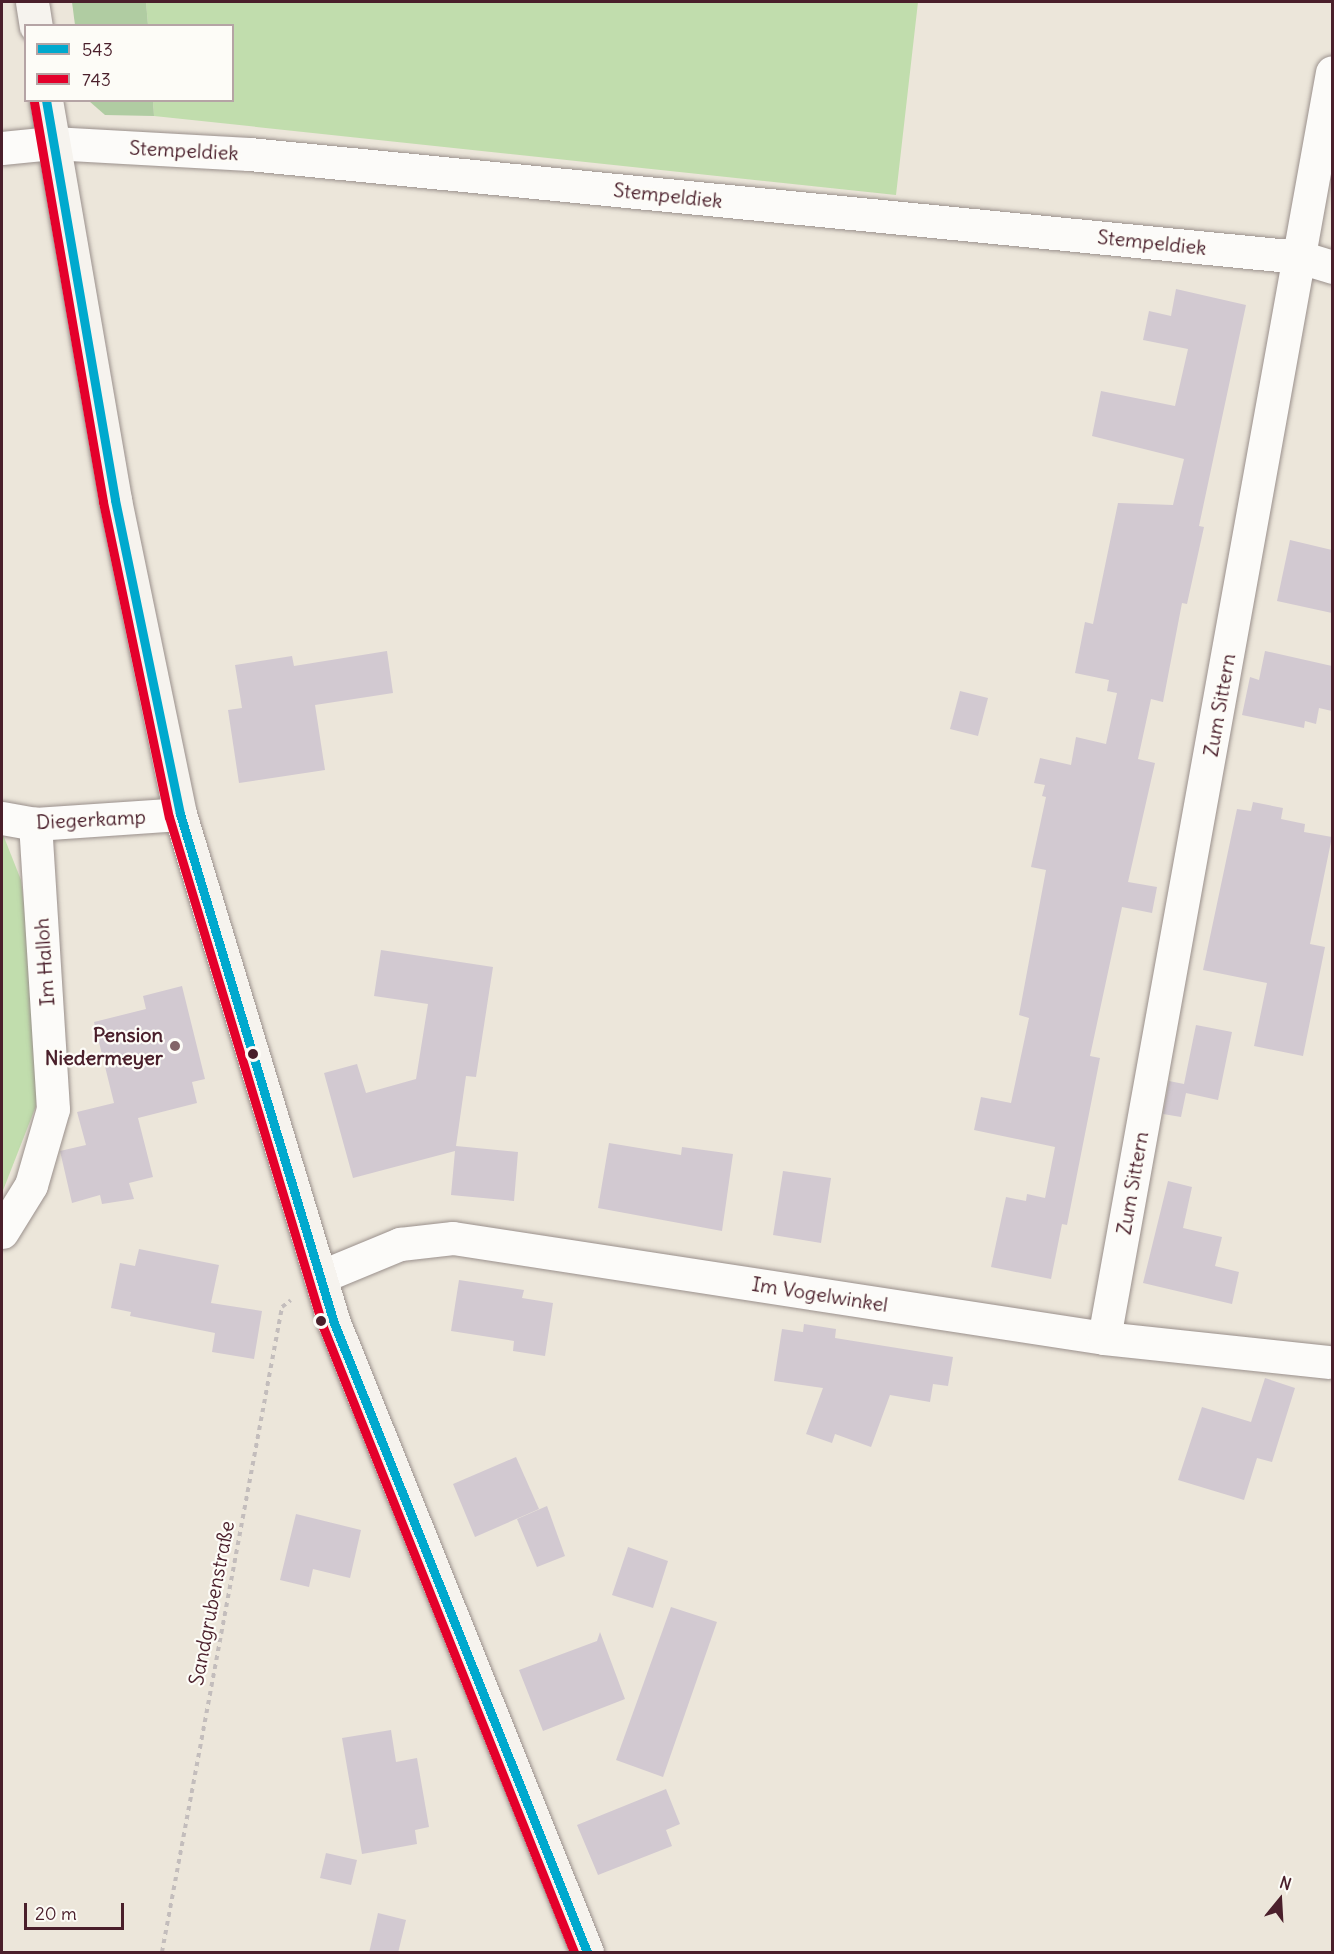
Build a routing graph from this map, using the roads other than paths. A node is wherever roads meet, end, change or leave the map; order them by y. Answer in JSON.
{"nodes":[{"id":1,"x":32,"y":2,"type":"edge"},
{"id":2,"x":36,"y":24,"type":"edge"},
{"id":3,"x":1332,"y":72,"type":"edge"},
{"id":4,"x":46,"y":102,"type":"edge"},
{"id":5,"x":52,"y":143,"type":"junction"},
{"id":6,"x":2,"y":148,"type":"edge"},
{"id":7,"x":1300,"y":257,"type":"junction"},
{"id":8,"x":1332,"y":267,"type":"edge"},
{"id":9,"x":180,"y":814,"type":"junction"},
{"id":10,"x":2,"y":818,"type":"edge"},
{"id":11,"x":35,"y":824,"type":"junction"},
{"id":12,"x":2,"y":1232,"type":"edge"},
{"id":13,"x":320,"y":1277,"type":"junction"},
{"id":14,"x":1104,"y":1338,"type":"junction"},
{"id":15,"x":1328,"y":1362,"type":"dead end"},
{"id":16,"x":587,"y":1953,"type":"edge"}],
"edges":[{"from":1,"to":2,"type":"main road"},
{"from":3,"to":7,"type":"street","name":"Zum Sittern"},
{"from":4,"to":5,"type":"main road"},
{"from":5,"to":6,"type":"street","name":"Stempeldiek"},
{"from":5,"to":7,"type":"street","name":"Stempeldiek"},
{"from":5,"to":9,"type":"main road"},
{"from":7,"to":8,"type":"street","name":"Stempeldiek"},
{"from":7,"to":14,"type":"street","name":"Zum Sittern"},
{"from":9,"to":11,"type":"street","name":"Diegerkamp"},
{"from":9,"to":13,"type":"main road"},
{"from":10,"to":11,"type":"street","name":"Diegerkamp"},
{"from":11,"to":12,"type":"street","name":"Im Halloh"},
{"from":13,"to":14,"type":"street","name":"Im Vogelwinkel"},
{"from":13,"to":16,"type":"main road"},
{"from":14,"to":15,"type":"street","name":"Im Vogelwinkel"}]}
